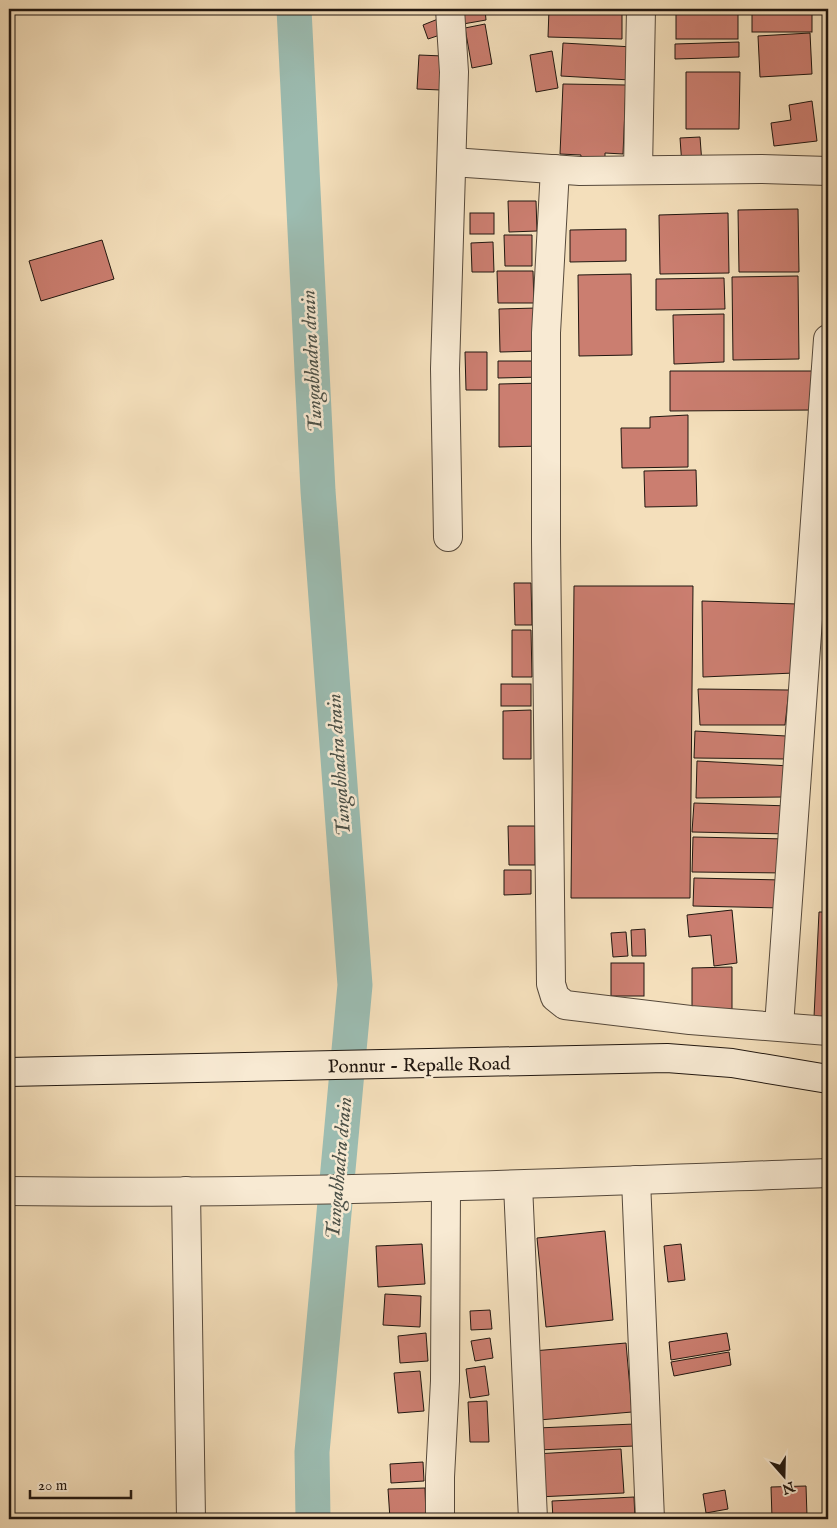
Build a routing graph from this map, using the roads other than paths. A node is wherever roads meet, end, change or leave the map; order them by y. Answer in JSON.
{"nodes":[{"id":1,"x":450,"y":9,"type":"edge"},
{"id":2,"x":641,"y":9,"type":"edge"},
{"id":3,"x":452,"y":162,"type":"junction"},
{"id":4,"x":555,"y":169,"type":"junction"},
{"id":5,"x":638,"y":170,"type":"junction"},
{"id":6,"x":828,"y":171,"type":"edge"},
{"id":7,"x":828,"y":339,"type":"edge"},
{"id":8,"x":448,"y":537,"type":"dead end"},
{"id":9,"x":779,"y":1026,"type":"junction"},
{"id":10,"x":828,"y":1031,"type":"edge"},
{"id":11,"x":9,"y":1072,"type":"edge"},
{"id":12,"x":828,"y":1078,"type":"edge"},
{"id":13,"x":828,"y":1173,"type":"edge"},
{"id":14,"x":636,"y":1180,"type":"junction"},
{"id":15,"x":518,"y":1185,"type":"junction"},
{"id":16,"x":439,"y":1188,"type":"junction"},
{"id":17,"x":9,"y":1191,"type":"edge"},
{"id":18,"x":186,"y":1191,"type":"junction"},
{"id":19,"x":191,"y":1519,"type":"edge"},
{"id":20,"x":440,"y":1519,"type":"edge"},
{"id":21,"x":532,"y":1519,"type":"edge"},
{"id":22,"x":650,"y":1519,"type":"edge"}],
"edges":[{"from":1,"to":3,"type":"street"},
{"from":2,"to":5,"type":"street"},
{"from":3,"to":4,"type":"street"},
{"from":3,"to":8,"type":"street"},
{"from":4,"to":5,"type":"street"},
{"from":4,"to":9,"type":"street"},
{"from":5,"to":6,"type":"street"},
{"from":7,"to":9,"type":"street"},
{"from":9,"to":10,"type":"street"},
{"from":11,"to":12,"type":"street","name":"Ponnur - Repalle Road"},
{"from":13,"to":14,"type":"street"},
{"from":14,"to":15,"type":"street"},
{"from":14,"to":22,"type":"street"},
{"from":15,"to":16,"type":"street"},
{"from":15,"to":21,"type":"street"},
{"from":16,"to":18,"type":"street"},
{"from":16,"to":20,"type":"street"},
{"from":17,"to":18,"type":"street"},
{"from":18,"to":19,"type":"street"}]}
